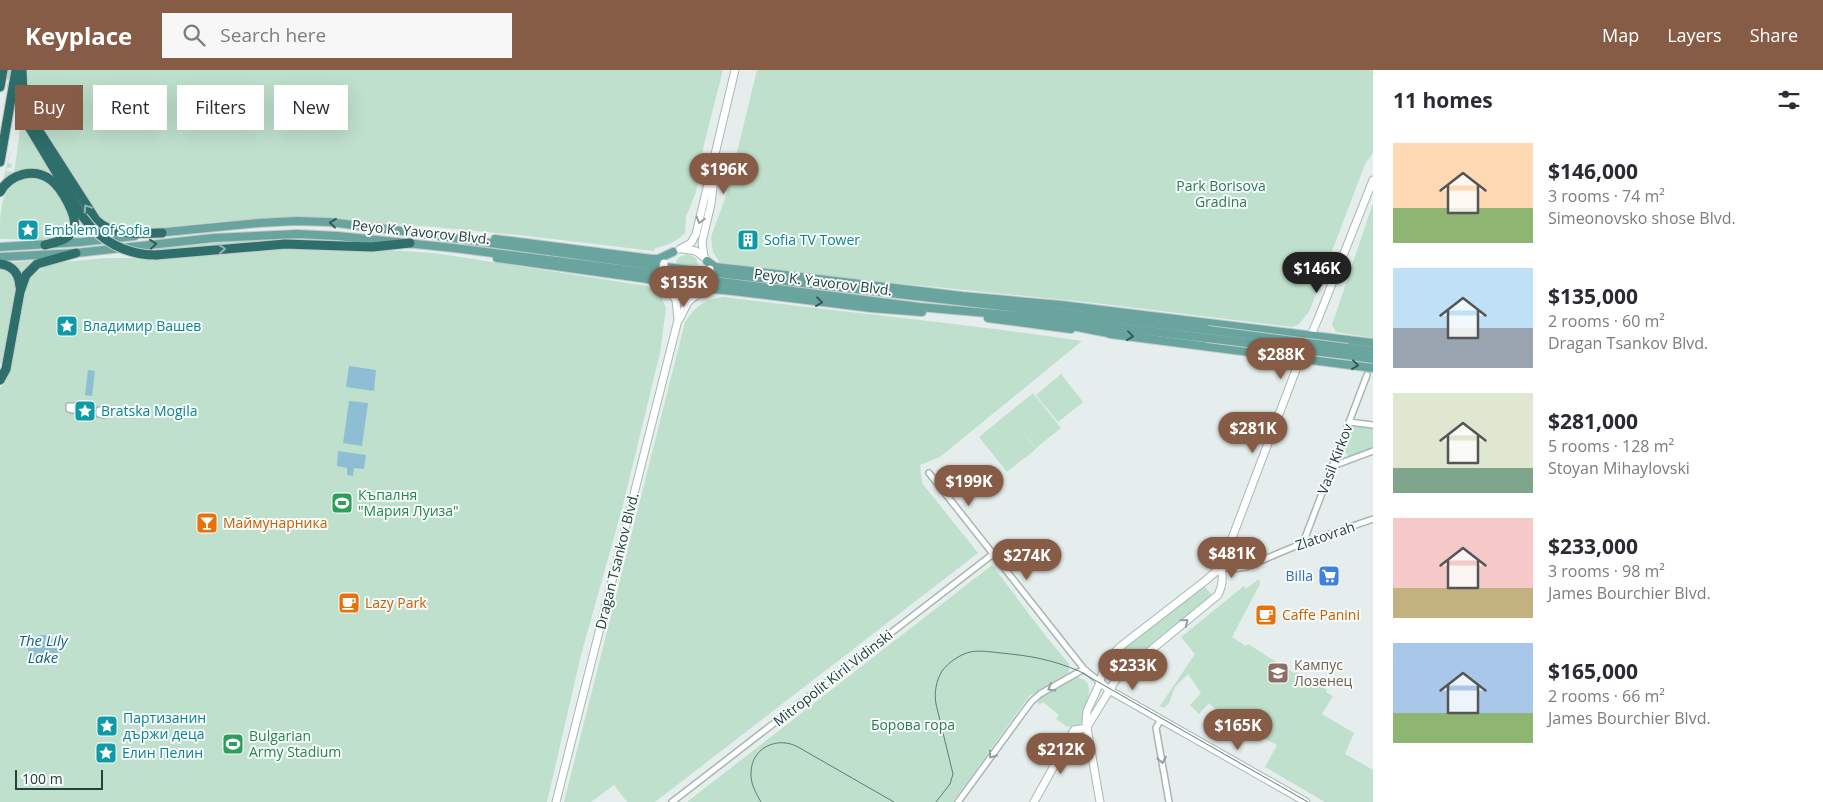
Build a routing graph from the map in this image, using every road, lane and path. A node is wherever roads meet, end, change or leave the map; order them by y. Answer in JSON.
{"nodes":[{"id":1,"x":3,"y":70,"type":"edge"},
{"id":2,"x":16,"y":70,"type":"edge"},
{"id":3,"x":22,"y":70,"type":"edge"},
{"id":4,"x":735,"y":70,"type":"edge"},
{"id":5,"x":0,"y":87,"type":"edge"},
{"id":6,"x":31,"y":130,"type":"edge"},
{"id":7,"x":718,"y":142,"type":"junction"},
{"id":8,"x":0,"y":162,"type":"edge"},
{"id":9,"x":1373,"y":180,"type":"edge"},
{"id":10,"x":0,"y":192,"type":"edge"},
{"id":11,"x":162,"y":232,"type":"junction"},
{"id":12,"x":456,"y":238,"type":"junction"},
{"id":13,"x":410,"y":243,"type":"junction"},
{"id":14,"x":45,"y":245,"type":"junction"},
{"id":15,"x":0,"y":247,"type":"edge"},
{"id":16,"x":454,"y":248,"type":"junction"},
{"id":17,"x":676,"y":251,"type":"junction"},
{"id":18,"x":76,"y":253,"type":"junction"},
{"id":19,"x":0,"y":258,"type":"edge"},
{"id":20,"x":706,"y":259,"type":"junction"},
{"id":21,"x":0,"y":264,"type":"edge"},
{"id":22,"x":668,"y":289,"type":"junction"},
{"id":23,"x":20,"y":292,"type":"junction"},
{"id":24,"x":698,"y":294,"type":"junction"},
{"id":25,"x":962,"y":296,"type":"junction"},
{"id":26,"x":1022,"y":312,"type":"junction"},
{"id":27,"x":1117,"y":312,"type":"junction"},
{"id":28,"x":960,"y":314,"type":"junction"},
{"id":29,"x":678,"y":320,"type":"junction"},
{"id":30,"x":1113,"y":334,"type":"junction"},
{"id":31,"x":1312,"y":335,"type":"junction"},
{"id":32,"x":1373,"y":344,"type":"edge"},
{"id":33,"x":1347,"y":351,"type":"junction"},
{"id":34,"x":1373,"y":351,"type":"edge"},
{"id":35,"x":10,"y":352,"type":"junction"},
{"id":36,"x":1301,"y":358,"type":"junction"},
{"id":37,"x":1373,"y":359,"type":"edge"},
{"id":38,"x":1373,"y":368,"type":"edge"},
{"id":39,"x":0,"y":370,"type":"edge"},
{"id":40,"x":1367,"y":375,"type":"dead end"},
{"id":41,"x":0,"y":380,"type":"edge"},
{"id":42,"x":1349,"y":422,"type":"junction"},
{"id":43,"x":1373,"y":425,"type":"edge"},
{"id":44,"x":1373,"y":451,"type":"edge"},
{"id":45,"x":1333,"y":466,"type":"junction"},
{"id":46,"x":929,"y":473,"type":"dead end"},
{"id":47,"x":1373,"y":519,"type":"edge"},
{"id":48,"x":1304,"y":542,"type":"junction"},
{"id":49,"x":993,"y":554,"type":"junction"},
{"id":50,"x":1221,"y":567,"type":"junction"},
{"id":51,"x":1084,"y":669,"type":"junction"},
{"id":52,"x":1100,"y":682,"type":"junction"},
{"id":53,"x":1109,"y":690,"type":"junction"},
{"id":54,"x":1160,"y":719,"type":"junction"},
{"id":55,"x":1087,"y":728,"type":"junction"},
{"id":56,"x":1099,"y":798,"type":"edge"},
{"id":57,"x":556,"y":802,"type":"edge"},
{"id":58,"x":672,"y":802,"type":"edge"},
{"id":59,"x":958,"y":802,"type":"edge"},
{"id":60,"x":1034,"y":802,"type":"edge"},
{"id":61,"x":1106,"y":802,"type":"edge"},
{"id":62,"x":1170,"y":802,"type":"edge"},
{"id":63,"x":1306,"y":802,"type":"edge"}],
"edges":[{"from":1,"to":5,"type":"highway"},
{"from":2,"to":8,"type":"highway"},
{"from":11,"to":3,"type":"highway","one_way":true},
{"from":4,"to":7,"type":"street"},
{"from":6,"to":13,"type":"highway","one_way":true,"bridge":true},
{"from":7,"to":17,"type":"street","one_way":true},
{"from":7,"to":20,"type":"street"},
{"from":9,"to":31,"type":"street"},
{"from":10,"to":14,"type":"highway"},
{"from":12,"to":11,"type":"main road","name":"Peyo K. Yavorov Blvd.","one_way":true},
{"from":11,"to":14,"type":"main road","name":"Peyo K. Yavorov Blvd."},
{"from":12,"to":17,"type":"main road"},
{"from":12,"to":26,"type":"main road","name":"Peyo K. Yavorov Blvd."},
{"from":13,"to":16,"type":"main road","name":"Peyo K. Yavorov Blvd."},
{"from":18,"to":13,"type":"main road","name":"Peyo K. Yavorov Blvd.","one_way":true},
{"from":14,"to":15,"type":"main road","name":"Peyo K. Yavorov Blvd."},
{"from":16,"to":22,"type":"main road"},
{"from":16,"to":26,"type":"main road","name":"Peyo K. Yavorov Blvd."},
{"from":17,"to":20,"type":"street"},
{"from":17,"to":22,"type":"street","bridge":true},
{"from":18,"to":19,"type":"main road","name":"Peyo K. Yavorov Blvd."},
{"from":18,"to":23,"type":"highway"},
{"from":20,"to":24,"type":"street","bridge":true},
{"from":20,"to":25,"type":"main road"},
{"from":21,"to":23,"type":"highway"},
{"from":22,"to":24,"type":"street"},
{"from":22,"to":29,"type":"street","name":"Dragan Tsankov Blvd."},
{"from":23,"to":35,"type":"highway"},
{"from":24,"to":28,"type":"main road","one_way":true},
{"from":24,"to":29,"type":"street","name":"Dragan Tsankov Blvd."},
{"from":25,"to":26,"type":"main road"},
{"from":25,"to":27,"type":"main road"},
{"from":26,"to":27,"type":"main road"},
{"from":26,"to":28,"type":"main road"},
{"from":26,"to":30,"type":"main road"},
{"from":26,"to":33,"type":"main road","name":"Peyo K. Yavorov Blvd.","bridge":true},
{"from":27,"to":31,"type":"main road"},
{"from":28,"to":30,"type":"main road"},
{"from":29,"to":57,"type":"street","name":"Dragan Tsankov Blvd."},
{"from":30,"to":36,"type":"main road","one_way":true},
{"from":31,"to":32,"type":"main road"},
{"from":31,"to":36,"type":"street"},
{"from":33,"to":34,"type":"main road","name":"Peyo K. Yavorov Blvd."},
{"from":33,"to":37,"type":"main road","name":"Peyo K. Yavorov Blvd."},
{"from":35,"to":39,"type":"highway"},
{"from":35,"to":41,"type":"highway"},
{"from":36,"to":38,"type":"main road","one_way":true},
{"from":36,"to":50,"type":"street"},
{"from":40,"to":42,"type":"street","name":"Vasil Kirkov"},
{"from":42,"to":43,"type":"street"},
{"from":42,"to":45,"type":"street","name":"Vasil Kirkov"},
{"from":44,"to":45,"type":"street"},
{"from":45,"to":48,"type":"street","name":"Vasil Kirkov"},
{"from":46,"to":49,"type":"street"},
{"from":47,"to":48,"type":"street","name":"Zlatovrah"},
{"from":48,"to":50,"type":"street","name":"Zlatovrah"},
{"from":49,"to":51,"type":"street"},
{"from":49,"to":58,"type":"street","name":"Mitropolit Kiril Vidinski"},
{"from":50,"to":52,"type":"street"},
{"from":53,"to":50,"type":"street","one_way":true},
{"from":51,"to":52,"type":"street"},
{"from":51,"to":59,"type":"street","one_way":true},
{"from":52,"to":53,"type":"street"},
{"from":52,"to":55,"type":"street"},
{"from":53,"to":54,"type":"street"},
{"from":53,"to":55,"type":"street"},
{"from":54,"to":62,"type":"street","one_way":true},
{"from":54,"to":63,"type":"street"},
{"from":55,"to":56,"type":"street"},
{"from":55,"to":60,"type":"street"},
{"from":56,"to":61,"type":"street"}]}
